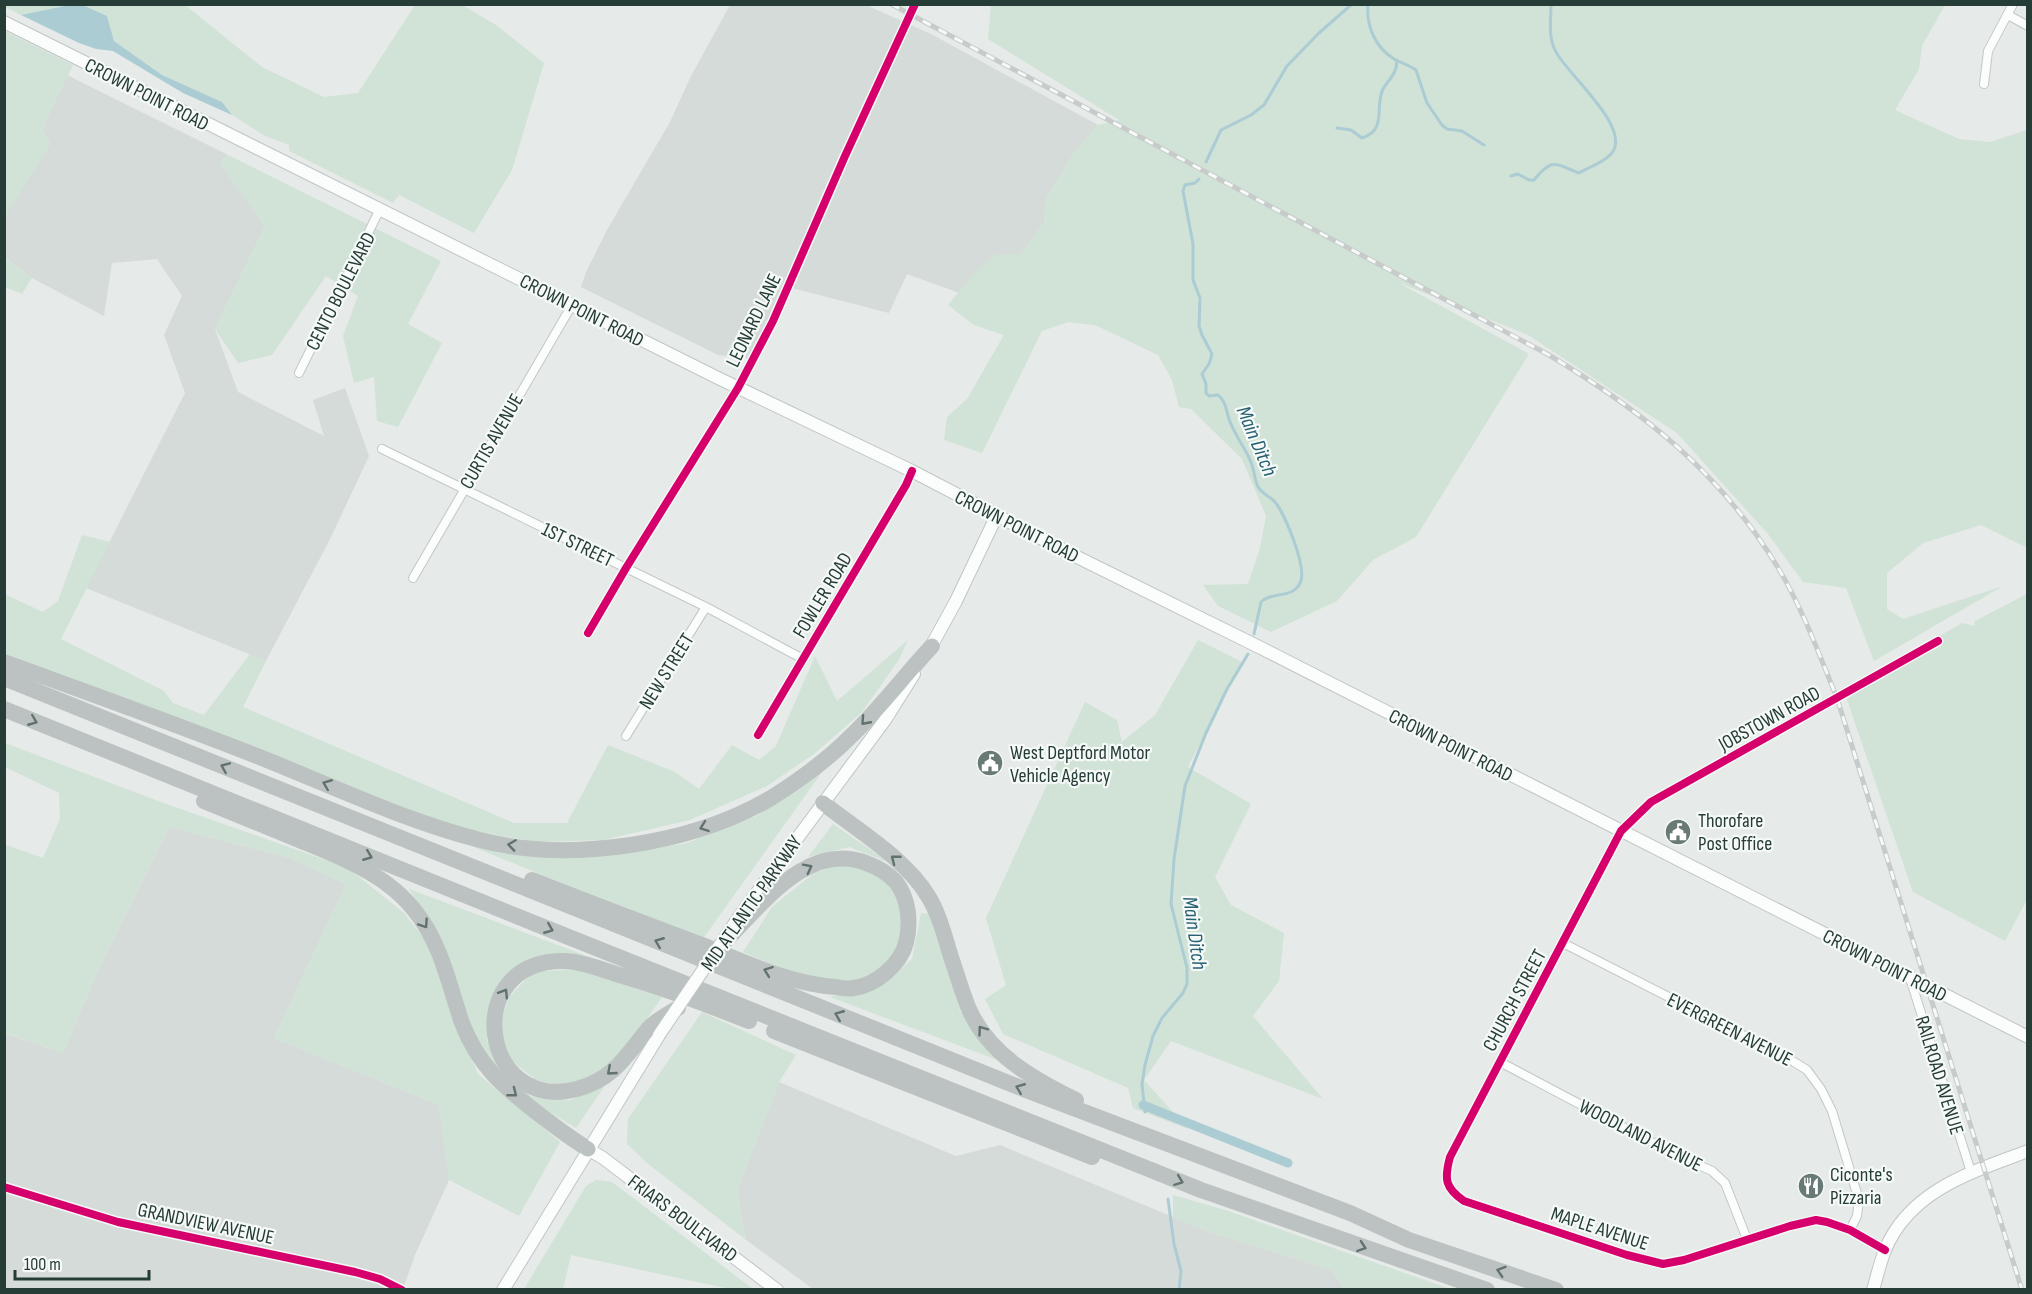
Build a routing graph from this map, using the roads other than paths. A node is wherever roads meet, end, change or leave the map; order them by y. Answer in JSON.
{"nodes":[{"id":1,"x":915,"y":4,"type":"edge"},
{"id":2,"x":2013,"y":4,"type":"edge"},
{"id":3,"x":2008,"y":15,"type":"junction"},
{"id":4,"x":4,"y":21,"type":"edge"},
{"id":5,"x":2028,"y":26,"type":"edge"},
{"id":6,"x":1984,"y":84,"type":"dead end"},
{"id":7,"x":380,"y":209,"type":"junction"},
{"id":8,"x":572,"y":305,"type":"junction"},
{"id":9,"x":299,"y":372,"type":"dead end"},
{"id":10,"x":738,"y":388,"type":"junction"},
{"id":11,"x":382,"y":450,"type":"dead end"},
{"id":12,"x":912,"y":471,"type":"junction"},
{"id":13,"x":464,"y":488,"type":"junction"},
{"id":14,"x":996,"y":517,"type":"junction"},
{"id":15,"x":626,"y":568,"type":"junction"},
{"id":16,"x":412,"y":578,"type":"dead end"},
{"id":17,"x":706,"y":607,"type":"junction"},
{"id":18,"x":588,"y":633,"type":"dead end"},
{"id":19,"x":1938,"y":641,"type":"dead end"},
{"id":20,"x":932,"y":646,"type":"junction"},
{"id":21,"x":803,"y":659,"type":"junction"},
{"id":22,"x":4,"y":662,"type":"edge"},
{"id":23,"x":4,"y":678,"type":"edge"},
{"id":24,"x":4,"y":709,"type":"edge"},
{"id":25,"x":61,"y":732,"type":"junction"},
{"id":26,"x":758,"y":735,"type":"dead end"},
{"id":27,"x":626,"y":736,"type":"dead end"},
{"id":28,"x":246,"y":775,"type":"junction"},
{"id":29,"x":822,"y":803,"type":"junction"},
{"id":30,"x":1621,"y":831,"type":"junction"},
{"id":31,"x":744,"y":916,"type":"junction"},
{"id":32,"x":1563,"y":943,"type":"junction"},
{"id":33,"x":718,"y":948,"type":"joint"},
{"id":34,"x":1910,"y":978,"type":"junction"},
{"id":35,"x":678,"y":1008,"type":"joint"},
{"id":36,"x":654,"y":1031,"type":"junction"},
{"id":37,"x":2027,"y":1034,"type":"edge"},
{"id":38,"x":1500,"y":1062,"type":"junction"},
{"id":39,"x":588,"y":1149,"type":"junction"},
{"id":40,"x":2028,"y":1151,"type":"edge"},
{"id":41,"x":1147,"y":1168,"type":"junction"},
{"id":42,"x":1971,"y":1172,"type":"junction"},
{"id":43,"x":1448,"y":1186,"type":"joint"},
{"id":44,"x":4,"y":1187,"type":"edge"},
{"id":45,"x":1350,"y":1214,"type":"junction"},
{"id":46,"x":1850,"y":1230,"type":"junction"},
{"id":47,"x":1747,"y":1239,"type":"junction"},
{"id":48,"x":1885,"y":1250,"type":"junction"},
{"id":49,"x":402,"y":1290,"type":"edge"},
{"id":50,"x":503,"y":1290,"type":"edge"},
{"id":51,"x":777,"y":1290,"type":"edge"},
{"id":52,"x":1487,"y":1290,"type":"edge"},
{"id":53,"x":1556,"y":1290,"type":"edge"},
{"id":54,"x":1873,"y":1290,"type":"edge"}],
"edges":[{"from":1,"to":10,"type":"street","name":"LEONARD LANE"},
{"from":2,"to":3,"type":"street"},
{"from":3,"to":5,"type":"street"},
{"from":3,"to":6,"type":"street"},
{"from":4,"to":7,"type":"main road","name":"CROWN POINT ROAD"},
{"from":7,"to":8,"type":"main road","name":"CROWN POINT ROAD"},
{"from":7,"to":9,"type":"street","name":"CENTO BOULEVARD"},
{"from":8,"to":10,"type":"main road","name":"CROWN POINT ROAD"},
{"from":8,"to":13,"type":"street","name":"CURTIS AVENUE"},
{"from":10,"to":12,"type":"main road","name":"CROWN POINT ROAD"},
{"from":10,"to":15,"type":"street","name":"LEONARD LANE"},
{"from":11,"to":13,"type":"street","name":"1ST STREET"},
{"from":12,"to":14,"type":"main road","name":"CROWN POINT ROAD"},
{"from":12,"to":21,"type":"street","name":"FOWLER ROAD"},
{"from":13,"to":15,"type":"street","name":"1ST STREET"},
{"from":13,"to":16,"type":"street","name":"CURTIS AVENUE"},
{"from":14,"to":20,"type":"main road","name":"MID ATLANTIC PARKWAY"},
{"from":14,"to":30,"type":"main road","name":"CROWN POINT ROAD"},
{"from":15,"to":17,"type":"street","name":"1ST STREET"},
{"from":15,"to":18,"type":"street","name":"LEONARD LANE"},
{"from":17,"to":21,"type":"street","name":"1ST STREET"},
{"from":17,"to":27,"type":"street","name":"NEW STREET"},
{"from":19,"to":30,"type":"street","name":"JOBSTOWN ROAD"},
{"from":20,"to":22,"type":"highway","one_way":true},
{"from":20,"to":29,"type":"main road","name":"MID ATLANTIC PARKWAY"},
{"from":21,"to":26,"type":"street","name":"FOWLER ROAD"},
{"from":28,"to":23,"type":"highway","one_way":true},
{"from":24,"to":25,"type":"highway","one_way":true},
{"from":25,"to":39,"type":"highway","one_way":true},
{"from":25,"to":41,"type":"highway","one_way":true},
{"from":31,"to":28,"type":"highway","one_way":true},
{"from":45,"to":28,"type":"highway","one_way":true},
{"from":29,"to":31,"type":"main road","name":"MID ATLANTIC PARKWAY"},
{"from":45,"to":29,"type":"highway","one_way":true},
{"from":30,"to":32,"type":"street","name":"CHURCH STREET"},
{"from":30,"to":34,"type":"main road","name":"CROWN POINT ROAD"},
{"from":31,"to":33,"type":"highway","bridge":true},
{"from":32,"to":38,"type":"street","name":"CHURCH STREET"},
{"from":32,"to":46,"type":"street","name":"EVERGREEN AVENUE"},
{"from":33,"to":35,"type":"main road","name":"MID ATLANTIC PARKWAY","bridge":true},
{"from":34,"to":37,"type":"main road","name":"CROWN POINT ROAD"},
{"from":34,"to":42,"type":"street","name":"RAILROAD AVENUE"},
{"from":35,"to":36,"type":"highway"},
{"from":36,"to":39,"type":"main road"},
{"from":36,"to":41,"type":"highway","one_way":true},
{"from":38,"to":43,"type":"street","name":"CHURCH STREET"},
{"from":38,"to":47,"type":"street","name":"WOODLAND AVENUE"},
{"from":39,"to":50,"type":"main road"},
{"from":39,"to":51,"type":"main road","name":"FRIARS BOULEVARD"},
{"from":40,"to":42,"type":"main road"},
{"from":41,"to":52,"type":"highway","one_way":true},
{"from":42,"to":48,"type":"main road"},
{"from":43,"to":47,"type":"street","name":"MAPLE AVENUE"},
{"from":44,"to":49,"type":"street","name":"GRANDVIEW AVENUE"},
{"from":53,"to":45,"type":"highway","one_way":true},
{"from":46,"to":47,"type":"street","name":"MAPLE AVENUE"},
{"from":46,"to":48,"type":"street","name":"MAPLE AVENUE"},
{"from":48,"to":54,"type":"main road"}]}
